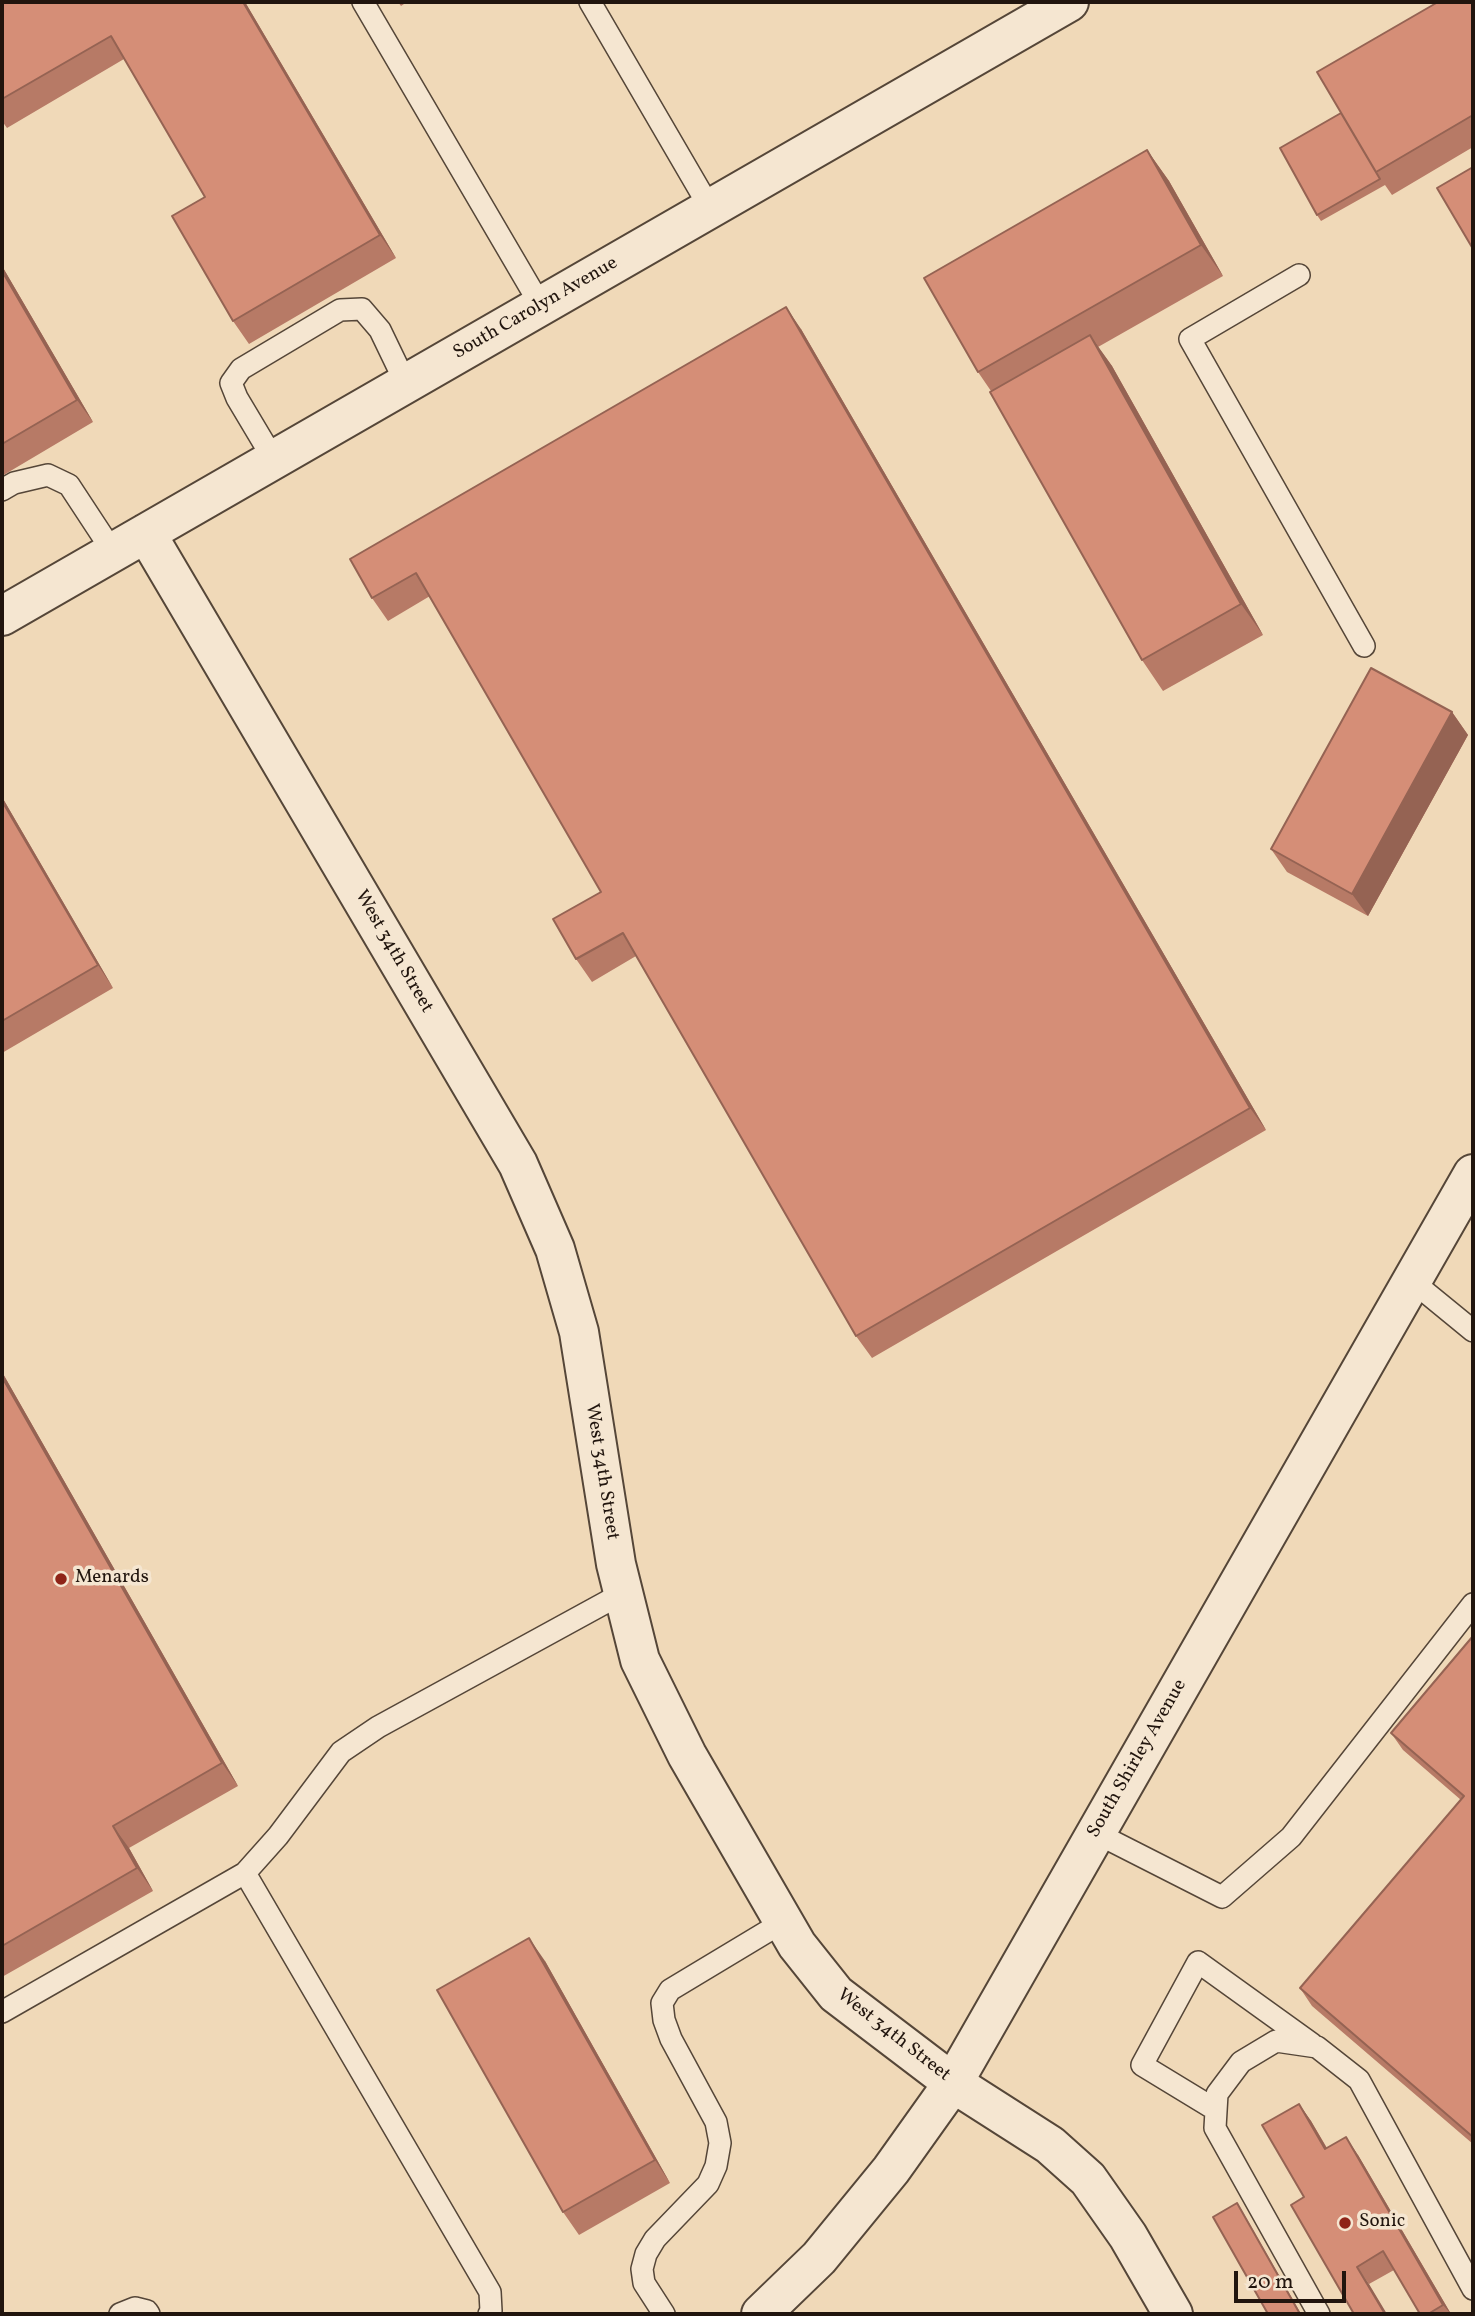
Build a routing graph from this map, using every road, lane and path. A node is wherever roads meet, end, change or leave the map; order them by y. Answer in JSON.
{"nodes":[{"id":1,"x":363,"y":2,"type":"edge"},
{"id":2,"x":590,"y":2,"type":"edge"},
{"id":3,"x":1069,"y":2,"type":"edge"},
{"id":4,"x":710,"y":208,"type":"junction"},
{"id":5,"x":1299,"y":275,"type":"dead end"},
{"id":6,"x":541,"y":306,"type":"junction"},
{"id":7,"x":406,"y":384,"type":"junction"},
{"id":8,"x":274,"y":460,"type":"junction"},
{"id":9,"x":2,"y":490,"type":"edge"},
{"id":10,"x":146,"y":533,"type":"junction"},
{"id":11,"x":113,"y":552,"type":"junction"},
{"id":12,"x":2,"y":616,"type":"edge"},
{"id":13,"x":1364,"y":646,"type":"dead end"},
{"id":14,"x":1473,"y":1174,"type":"edge"},
{"id":15,"x":1412,"y":1281,"type":"junction"},
{"id":16,"x":1473,"y":1331,"type":"edge"},
{"id":17,"x":623,"y":1593,"type":"junction"},
{"id":18,"x":1473,"y":1604,"type":"edge"},
{"id":19,"x":1096,"y":1833,"type":"junction"},
{"id":20,"x":245,"y":1873,"type":"junction"},
{"id":21,"x":783,"y":1922,"type":"junction"},
{"id":22,"x":2,"y":2012,"type":"edge"},
{"id":23,"x":1317,"y":2047,"type":"junction"},
{"id":24,"x":953,"y":2083,"type":"junction"},
{"id":25,"x":1216,"y":2110,"type":"junction"},
{"id":26,"x":1473,"y":2289,"type":"edge"},
{"id":27,"x":120,"y":2314,"type":"edge"},
{"id":28,"x":149,"y":2314,"type":"edge"},
{"id":29,"x":489,"y":2314,"type":"edge"},
{"id":30,"x":664,"y":2314,"type":"edge"},
{"id":31,"x":761,"y":2314,"type":"edge"},
{"id":32,"x":1172,"y":2314,"type":"edge"},
{"id":33,"x":1320,"y":2314,"type":"edge"}],
"edges":[{"from":1,"to":6,"type":"lane"},
{"from":2,"to":4,"type":"lane"},
{"from":3,"to":4,"type":"street","name":"South Carolyn Avenue"},
{"from":4,"to":6,"type":"street","name":"South Carolyn Avenue"},
{"from":5,"to":13,"type":"lane"},
{"from":6,"to":7,"type":"street","name":"South Carolyn Avenue"},
{"from":7,"to":8,"type":"street","name":"South Carolyn Avenue"},
{"from":7,"to":8,"type":"lane"},
{"from":8,"to":10,"type":"street","name":"South Carolyn Avenue"},
{"from":9,"to":11,"type":"lane"},
{"from":10,"to":11,"type":"street","name":"South Carolyn Avenue"},
{"from":10,"to":17,"type":"street","name":"West 34th Street"},
{"from":11,"to":12,"type":"street","name":"South Carolyn Avenue"},
{"from":14,"to":15,"type":"street","name":"South Shirley Avenue"},
{"from":15,"to":16,"type":"lane"},
{"from":15,"to":19,"type":"street","name":"South Shirley Avenue"},
{"from":17,"to":20,"type":"lane"},
{"from":17,"to":21,"type":"street","name":"West 34th Street"},
{"from":18,"to":19,"type":"lane"},
{"from":19,"to":24,"type":"street","name":"South Shirley Avenue"},
{"from":20,"to":22,"type":"lane"},
{"from":20,"to":29,"type":"lane"},
{"from":21,"to":24,"type":"street","name":"West 34th Street"},
{"from":21,"to":30,"type":"lane"},
{"from":23,"to":25,"type":"lane"},
{"from":23,"to":25,"type":"lane"},
{"from":23,"to":26,"type":"lane"},
{"from":24,"to":31,"type":"street","name":"South Shirley Avenue"},
{"from":24,"to":32,"type":"street","name":"West 34th Street"},
{"from":25,"to":33,"type":"lane"},
{"from":27,"to":28,"type":"lane"}]}
